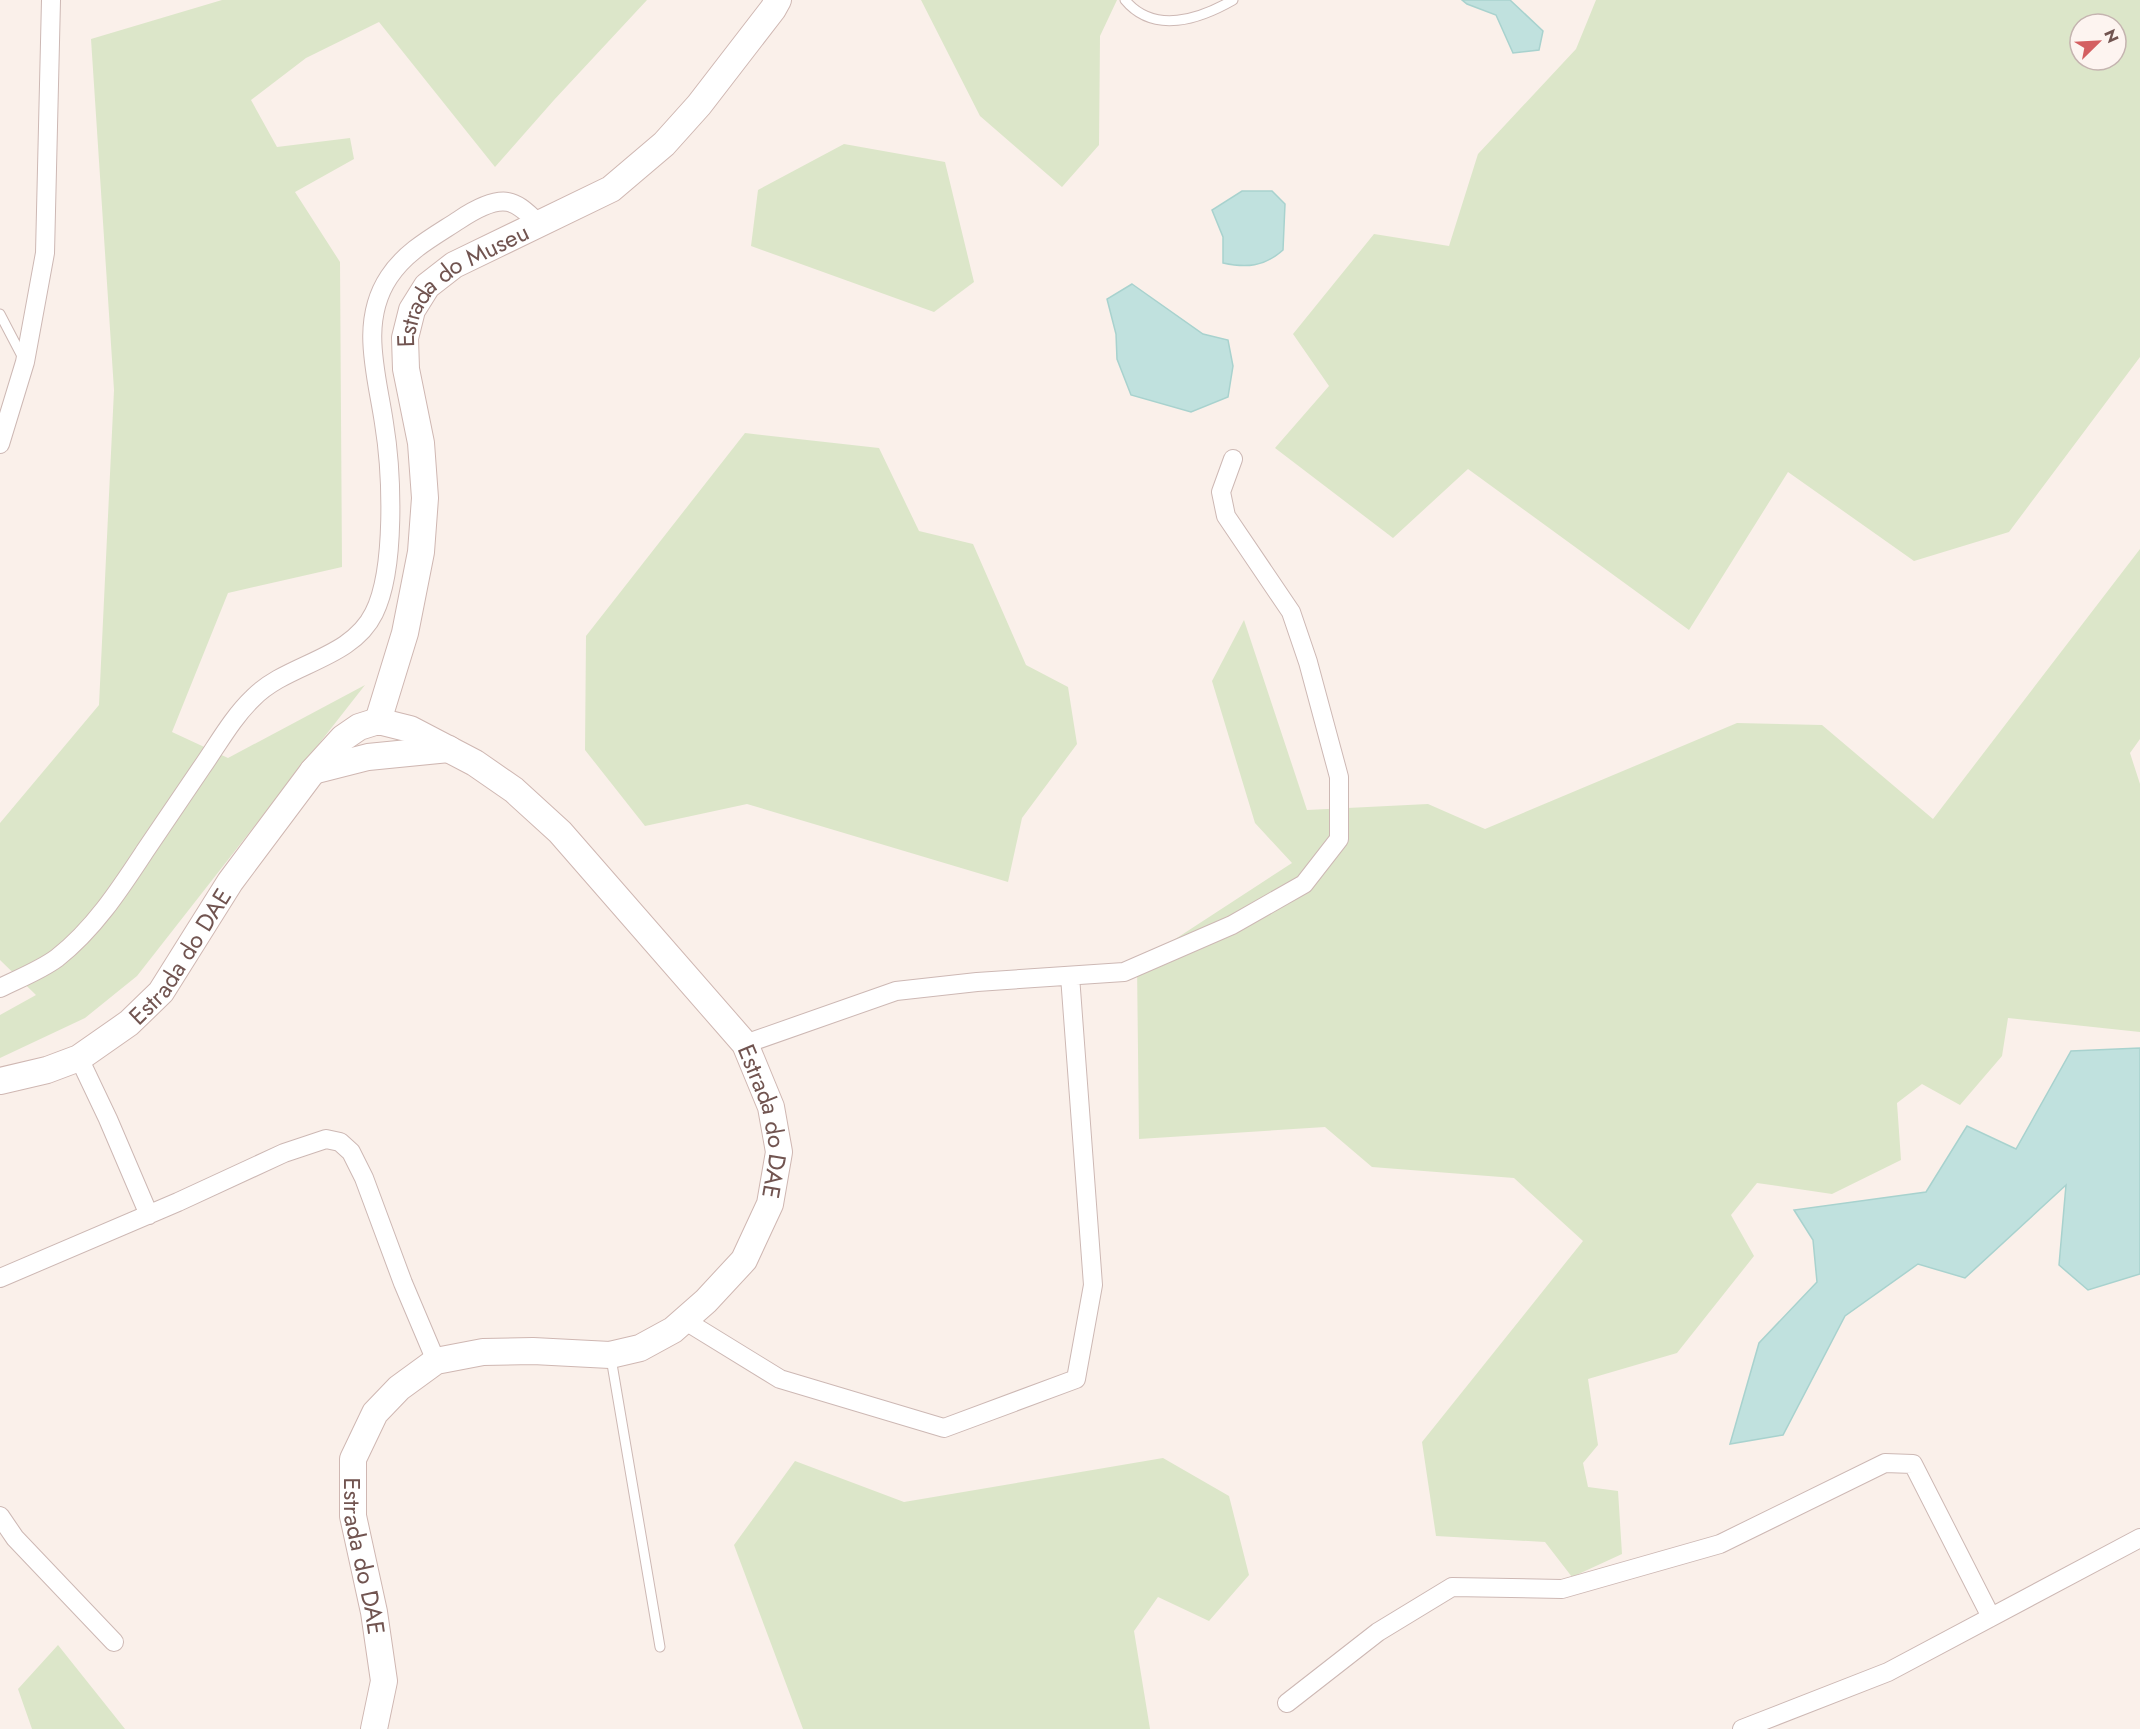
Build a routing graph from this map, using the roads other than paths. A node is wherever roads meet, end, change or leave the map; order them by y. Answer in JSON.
{"nodes":[{"id":1,"x":51,"y":0,"type":"edge"},
{"id":2,"x":778,"y":0,"type":"edge"},
{"id":3,"x":1125,"y":0,"type":"edge"},
{"id":4,"x":1233,"y":0,"type":"edge"},
{"id":5,"x":539,"y":223,"type":"junction"},
{"id":6,"x":0,"y":314,"type":"edge"},
{"id":7,"x":25,"y":362,"type":"junction"},
{"id":8,"x":0,"y":444,"type":"edge"},
{"id":9,"x":1233,"y":459,"type":"dead end"},
{"id":10,"x":378,"y":721,"type":"junction"},
{"id":11,"x":450,"y":749,"type":"junction"},
{"id":12,"x":313,"y":771,"type":"junction"},
{"id":13,"x":1070,"y":976,"type":"junction"},
{"id":14,"x":0,"y":988,"type":"edge"},
{"id":15,"x":745,"y":1044,"type":"junction"},
{"id":16,"x":79,"y":1058,"type":"junction"},
{"id":17,"x":0,"y":1081,"type":"edge"},
{"id":18,"x":149,"y":1215,"type":"junction"},
{"id":19,"x":0,"y":1278,"type":"edge"},
{"id":20,"x":684,"y":1320,"type":"junction"},
{"id":21,"x":610,"y":1355,"type":"junction"},
{"id":22,"x":436,"y":1361,"type":"junction"},
{"id":23,"x":0,"y":1516,"type":"edge"},
{"id":24,"x":2140,"y":1538,"type":"edge"},
{"id":25,"x":1991,"y":1617,"type":"junction"},
{"id":26,"x":114,"y":1642,"type":"dead end"},
{"id":27,"x":660,"y":1647,"type":"dead end"},
{"id":28,"x":1287,"y":1703,"type":"dead end"},
{"id":29,"x":374,"y":1729,"type":"edge"},
{"id":30,"x":1742,"y":1729,"type":"edge"}],
"edges":[{"from":1,"to":7,"type":"street"},
{"from":2,"to":5,"type":"street","name":"Estrada do Museu"},
{"from":3,"to":4,"type":"lane"},
{"from":5,"to":10,"type":"street","name":"Estrada do Museu"},
{"from":5,"to":14,"type":"street"},
{"from":6,"to":7,"type":"lane"},
{"from":7,"to":8,"type":"street"},
{"from":9,"to":13,"type":"street"},
{"from":10,"to":11,"type":"street","name":"Estrada do DAE"},
{"from":10,"to":12,"type":"street","name":"Estrada do DAE"},
{"from":11,"to":12,"type":"street"},
{"from":11,"to":15,"type":"street","name":"Estrada do DAE"},
{"from":12,"to":16,"type":"street","name":"Estrada do DAE"},
{"from":13,"to":15,"type":"street"},
{"from":13,"to":20,"type":"street"},
{"from":15,"to":20,"type":"street","name":"Estrada do DAE"},
{"from":16,"to":17,"type":"street","name":"Estrada do DAE"},
{"from":16,"to":18,"type":"street"},
{"from":18,"to":19,"type":"street"},
{"from":18,"to":22,"type":"street"},
{"from":20,"to":21,"type":"street","name":"Estrada do DAE"},
{"from":21,"to":22,"type":"street","name":"Estrada do DAE"},
{"from":21,"to":27,"type":"lane"},
{"from":22,"to":29,"type":"street","name":"Estrada do DAE"},
{"from":23,"to":26,"type":"street"},
{"from":24,"to":25,"type":"street"},
{"from":25,"to":28,"type":"street"},
{"from":25,"to":30,"type":"street"}]}
